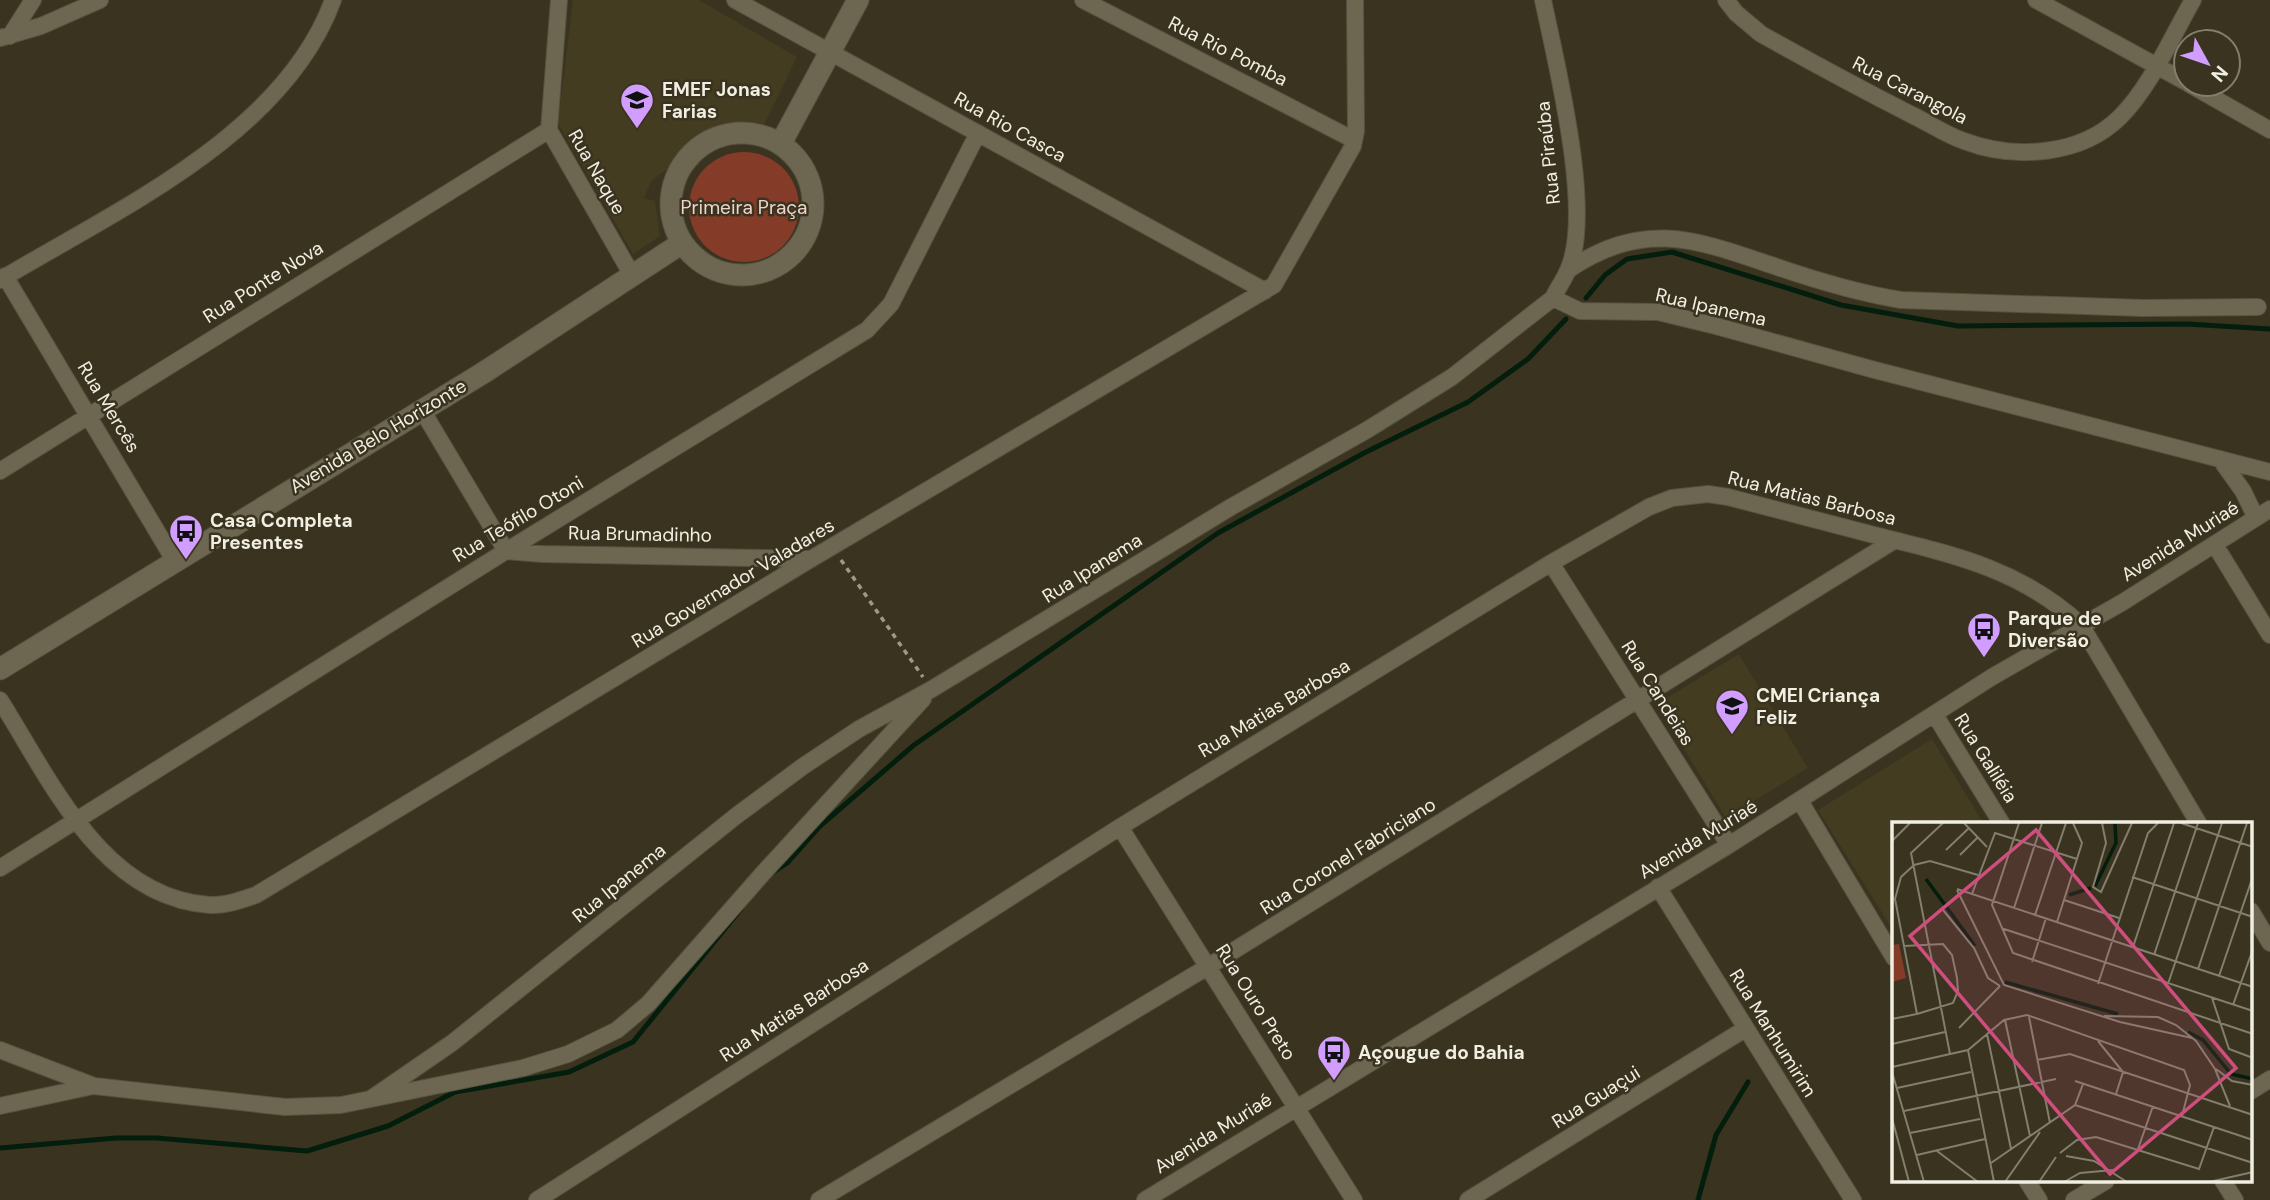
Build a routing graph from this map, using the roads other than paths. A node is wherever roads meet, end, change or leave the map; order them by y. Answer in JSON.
{"nodes":[{"id":1,"x":33,"y":0,"type":"edge"},
{"id":2,"x":100,"y":0,"type":"edge"},
{"id":3,"x":333,"y":0,"type":"edge"},
{"id":4,"x":559,"y":0,"type":"edge"},
{"id":5,"x":735,"y":0,"type":"edge"},
{"id":6,"x":858,"y":0,"type":"edge"},
{"id":7,"x":1083,"y":0,"type":"edge"},
{"id":8,"x":1355,"y":0,"type":"edge"},
{"id":9,"x":1543,"y":0,"type":"edge"},
{"id":10,"x":1726,"y":0,"type":"edge"},
{"id":11,"x":2036,"y":0,"type":"edge"},
{"id":12,"x":2193,"y":0,"type":"edge"},
{"id":13,"x":5,"y":37,"type":"edge"},
{"id":14,"x":828,"y":52,"type":"junction"},
{"id":15,"x":2156,"y":65,"type":"junction"},
{"id":16,"x":2172,"y":74,"type":"edge"},
{"id":17,"x":2213,"y":98,"type":"edge"},
{"id":18,"x":549,"y":130,"type":"junction"},
{"id":19,"x":2270,"y":130,"type":"edge"},
{"id":20,"x":978,"y":132,"type":"junction"},
{"id":21,"x":1354,"y":140,"type":"junction"},
{"id":22,"x":780,"y":143,"type":"junction"},
{"id":23,"x":682,"y":243,"type":"junction"},
{"id":24,"x":1568,"y":270,"type":"junction"},
{"id":25,"x":632,"y":275,"type":"junction"},
{"id":26,"x":3,"y":278,"type":"edge"},
{"id":27,"x":1265,"y":291,"type":"junction"},
{"id":28,"x":1553,"y":298,"type":"junction"},
{"id":29,"x":2258,"y":307,"type":"dead end"},
{"id":30,"x":422,"y":410,"type":"junction"},
{"id":31,"x":90,"y":414,"type":"junction"},
{"id":32,"x":2220,"y":459,"type":"junction"},
{"id":33,"x":0,"y":471,"type":"edge"},
{"id":34,"x":2270,"y":472,"type":"edge"},
{"id":35,"x":2263,"y":514,"type":"edge"},
{"id":36,"x":1895,"y":540,"type":"junction"},
{"id":37,"x":2215,"y":545,"type":"junction"},
{"id":38,"x":506,"y":551,"type":"junction"},
{"id":39,"x":811,"y":559,"type":"junction"},
{"id":40,"x":174,"y":560,"type":"junction"},
{"id":41,"x":1551,"y":564,"type":"junction"},
{"id":42,"x":2081,"y":625,"type":"junction"},
{"id":43,"x":2270,"y":635,"type":"edge"},
{"id":44,"x":0,"y":669,"type":"edge"},
{"id":45,"x":932,"y":690,"type":"junction"},
{"id":46,"x":0,"y":700,"type":"edge"},
{"id":47,"x":1639,"y":701,"type":"junction"},
{"id":48,"x":1935,"y":715,"type":"junction"},
{"id":49,"x":1800,"y":801,"type":"junction"},
{"id":50,"x":76,"y":819,"type":"junction"},
{"id":51,"x":2000,"y":822,"type":"edge"},
{"id":52,"x":2198,"y":822,"type":"edge"},
{"id":53,"x":1120,"y":827,"type":"junction"},
{"id":54,"x":1729,"y":845,"type":"junction"},
{"id":55,"x":0,"y":868,"type":"edge"},
{"id":56,"x":1658,"y":887,"type":"junction"},
{"id":57,"x":2252,"y":913,"type":"edge"},
{"id":58,"x":2270,"y":943,"type":"edge"},
{"id":59,"x":1892,"y":955,"type":"edge"},
{"id":60,"x":1209,"y":966,"type":"junction"},
{"id":61,"x":1745,"y":1029,"type":"junction"},
{"id":62,"x":0,"y":1050,"type":"edge"},
{"id":63,"x":2270,"y":1079,"type":"edge"},
{"id":64,"x":94,"y":1086,"type":"junction"},
{"id":65,"x":2252,"y":1090,"type":"edge"},
{"id":66,"x":372,"y":1098,"type":"junction"},
{"id":67,"x":0,"y":1106,"type":"edge"},
{"id":68,"x":1297,"y":1106,"type":"junction"},
{"id":69,"x":2028,"y":1182,"type":"edge"},
{"id":70,"x":2104,"y":1182,"type":"edge"},
{"id":71,"x":2224,"y":1182,"type":"edge"},
{"id":72,"x":1156,"y":1197,"type":"edge"},
{"id":73,"x":537,"y":1200,"type":"edge"},
{"id":74,"x":819,"y":1200,"type":"edge"},
{"id":75,"x":1354,"y":1200,"type":"edge"},
{"id":76,"x":1468,"y":1200,"type":"edge"},
{"id":77,"x":1853,"y":1200,"type":"edge"},
{"id":78,"x":2039,"y":1200,"type":"edge"},
{"id":79,"x":2074,"y":1200,"type":"edge"},
{"id":80,"x":2235,"y":1200,"type":"edge"}],
"edges":[{"from":1,"to":13,"type":"street"},
{"from":2,"to":13,"type":"street"},
{"from":3,"to":26,"type":"street"},
{"from":4,"to":18,"type":"street","name":"Rua Naque"},
{"from":5,"to":14,"type":"street","name":"Rua Rio Casca"},
{"from":6,"to":14,"type":"street"},
{"from":7,"to":21,"type":"street","name":"Rua Rio Pomba"},
{"from":8,"to":21,"type":"street","name":"Rua Governador Valadares"},
{"from":9,"to":24,"type":"street","name":"Rua Piraúba"},
{"from":10,"to":15,"type":"street","name":"Rua Carangola"},
{"from":11,"to":15,"type":"street"},
{"from":12,"to":15,"type":"street","name":"Rua Carangola"},
{"from":14,"to":20,"type":"street","name":"Rua Rio Casca"},
{"from":14,"to":22,"type":"street"},
{"from":15,"to":16,"type":"street"},
{"from":17,"to":19,"type":"street"},
{"from":18,"to":25,"type":"street","name":"Rua Naque"},
{"from":18,"to":31,"type":"street","name":"Rua Ponte Nova"},
{"from":20,"to":27,"type":"street","name":"Rua Rio Casca"},
{"from":20,"to":38,"type":"street","name":"Rua Teófilo Otoni"},
{"from":21,"to":27,"type":"street","name":"Rua Governador Valadares"},
{"from":22,"to":23,"type":"street"},
{"from":22,"to":23,"type":"street"},
{"from":23,"to":25,"type":"street","name":"Avenida Belo Horizonte"},
{"from":24,"to":28,"type":"street","name":"Rua Piraúba"},
{"from":24,"to":29,"type":"street"},
{"from":25,"to":30,"type":"street","name":"Avenida Belo Horizonte"},
{"from":26,"to":31,"type":"street","name":"Rua Mercês"},
{"from":27,"to":39,"type":"street","name":"Rua Governador Valadares"},
{"from":28,"to":32,"type":"street","name":"Rua Ipanema"},
{"from":28,"to":45,"type":"street","name":"Rua Ipanema"},
{"from":30,"to":38,"type":"street"},
{"from":30,"to":40,"type":"street","name":"Avenida Belo Horizonte"},
{"from":31,"to":33,"type":"street","name":"Rua Ponte Nova"},
{"from":31,"to":40,"type":"street","name":"Rua Mercês"},
{"from":32,"to":34,"type":"street","name":"Rua Ipanema"},
{"from":32,"to":35,"type":"street"},
{"from":35,"to":37,"type":"street","name":"Avenida Muriaé"},
{"from":36,"to":41,"type":"street","name":"Rua Matias Barbosa"},
{"from":36,"to":42,"type":"street","name":"Rua Matias Barbosa"},
{"from":36,"to":47,"type":"street","name":"Rua Coronel Fabriciano"},
{"from":37,"to":42,"type":"street","name":"Avenida Muriaé"},
{"from":37,"to":43,"type":"street"},
{"from":38,"to":39,"type":"street","name":"Rua Brumadinho"},
{"from":38,"to":50,"type":"street","name":"Rua Teófilo Otoni"},
{"from":39,"to":50,"type":"street","name":"Rua Governador Valadares"},
{"from":40,"to":44,"type":"street","name":"Avenida Belo Horizonte"},
{"from":41,"to":47,"type":"street","name":"Rua Candeias"},
{"from":41,"to":53,"type":"street","name":"Rua Matias Barbosa"},
{"from":42,"to":48,"type":"street","name":"Avenida Muriaé"},
{"from":42,"to":52,"type":"street","name":"Rua Matias Barbosa"},
{"from":45,"to":66,"type":"street","name":"Rua Ipanema"},
{"from":45,"to":66,"type":"street"},
{"from":46,"to":50,"type":"street","name":"Rua Governador Valadares"},
{"from":47,"to":54,"type":"street","name":"Rua Candeias"},
{"from":47,"to":60,"type":"street","name":"Rua Coronel Fabriciano"},
{"from":48,"to":49,"type":"street","name":"Avenida Muriaé"},
{"from":48,"to":51,"type":"street","name":"Rua Galiléia"},
{"from":49,"to":54,"type":"street","name":"Avenida Muriaé"},
{"from":49,"to":59,"type":"street"},
{"from":50,"to":55,"type":"street","name":"Rua Teófilo Otoni"},
{"from":53,"to":60,"type":"street","name":"Rua Ouro Preto"},
{"from":53,"to":73,"type":"street","name":"Rua Matias Barbosa"},
{"from":54,"to":56,"type":"street","name":"Avenida Muriaé"},
{"from":56,"to":61,"type":"street","name":"Rua Manhumirim"},
{"from":56,"to":68,"type":"street","name":"Avenida Muriaé"},
{"from":57,"to":58,"type":"street"},
{"from":60,"to":68,"type":"street","name":"Rua Ouro Preto"},
{"from":60,"to":74,"type":"street","name":"Rua Coronel Fabriciano"},
{"from":61,"to":76,"type":"street","name":"Rua Guaçui"},
{"from":61,"to":77,"type":"street","name":"Rua Manhumirim"},
{"from":62,"to":64,"type":"street","name":"Rua Ipanema"},
{"from":63,"to":65,"type":"street"},
{"from":64,"to":66,"type":"street","name":"Rua Ipanema"},
{"from":64,"to":67,"type":"street"},
{"from":68,"to":72,"type":"street","name":"Avenida Muriaé"},
{"from":68,"to":75,"type":"street","name":"Rua Ouro Preto"},
{"from":69,"to":78,"type":"street"},
{"from":70,"to":79,"type":"street"},
{"from":71,"to":80,"type":"street"}]}
